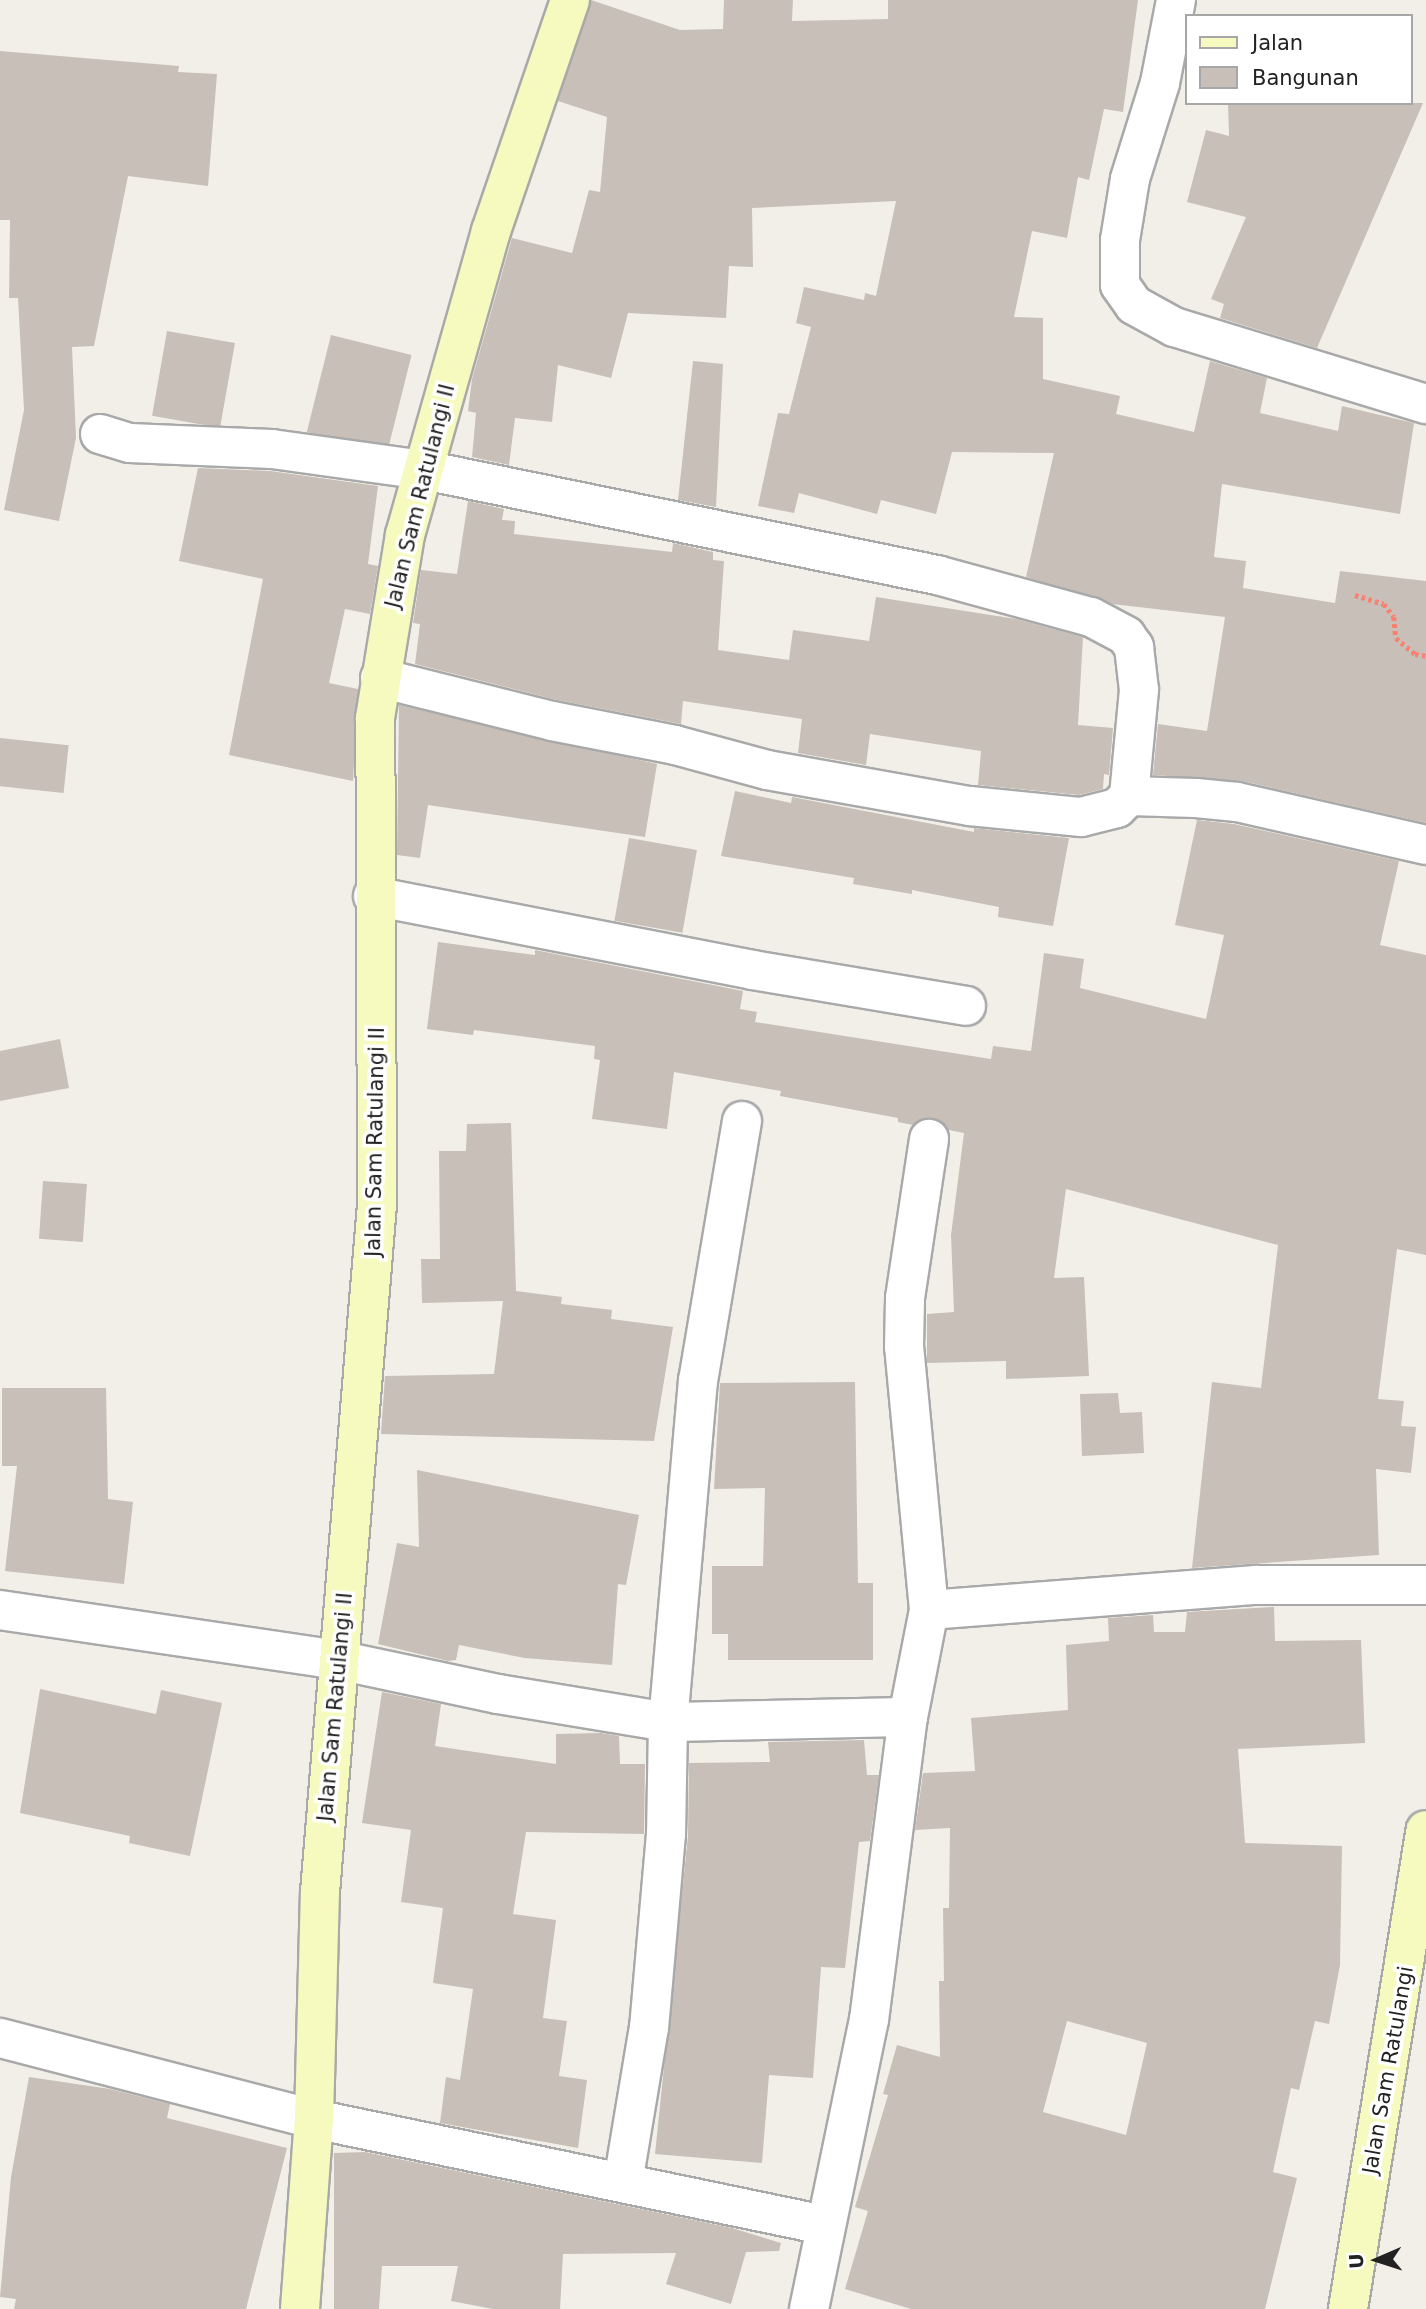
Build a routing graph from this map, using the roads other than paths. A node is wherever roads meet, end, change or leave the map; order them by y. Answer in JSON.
{"nodes":[{"id":1,"x":570,"y":0,"type":"edge"},
{"id":2,"x":1175,"y":0,"type":"edge"},
{"id":3,"x":1426,"y":404,"type":"edge"},
{"id":4,"x":100,"y":434,"type":"dead end"},
{"id":5,"x":424,"y":470,"type":"junction"},
{"id":6,"x":380,"y":678,"type":"junction"},
{"id":7,"x":1129,"y":796,"type":"junction"},
{"id":8,"x":1426,"y":845,"type":"edge"},
{"id":9,"x":373,"y":896,"type":"junction"},
{"id":10,"x":966,"y":1006,"type":"dead end"},
{"id":11,"x":742,"y":1121,"type":"dead end"},
{"id":12,"x":929,"y":1139,"type":"dead end"},
{"id":13,"x":1426,"y":1586,"type":"edge"},
{"id":14,"x":929,"y":1610,"type":"junction"},
{"id":15,"x":0,"y":1611,"type":"edge"},
{"id":16,"x":338,"y":1660,"type":"junction"},
{"id":17,"x":908,"y":1717,"type":"junction"},
{"id":18,"x":668,"y":1722,"type":"junction"},
{"id":19,"x":1426,"y":1830,"type":"edge"},
{"id":20,"x":0,"y":2038,"type":"edge"},
{"id":21,"x":314,"y":2119,"type":"junction"},
{"id":22,"x":623,"y":2182,"type":"junction"},
{"id":23,"x":824,"y":2225,"type":"junction"},
{"id":24,"x":300,"y":2309,"type":"edge"},
{"id":25,"x":809,"y":2309,"type":"edge"},
{"id":26,"x":1348,"y":2309,"type":"edge"}],
"edges":[{"from":1,"to":5,"type":"street","name":"Jalan Sam Ratulangi II"},
{"from":2,"to":3,"type":"street"},
{"from":4,"to":5,"type":"street"},
{"from":5,"to":6,"type":"street","name":"Jalan Sam Ratulangi II"},
{"from":5,"to":7,"type":"street"},
{"from":6,"to":7,"type":"street"},
{"from":6,"to":9,"type":"street","name":"Jalan Sam Ratulangi II"},
{"from":7,"to":8,"type":"street"},
{"from":9,"to":10,"type":"street"},
{"from":9,"to":16,"type":"street","name":"Jalan Sam Ratulangi II"},
{"from":11,"to":18,"type":"street"},
{"from":12,"to":14,"type":"street"},
{"from":13,"to":14,"type":"street"},
{"from":14,"to":17,"type":"street"},
{"from":15,"to":16,"type":"street"},
{"from":16,"to":18,"type":"street"},
{"from":16,"to":21,"type":"street","name":"Jalan Sam Ratulangi II"},
{"from":17,"to":18,"type":"street"},
{"from":17,"to":23,"type":"street"},
{"from":18,"to":22,"type":"street"},
{"from":19,"to":26,"type":"street","name":"Jalan Sam Ratulangi"},
{"from":20,"to":21,"type":"street"},
{"from":21,"to":22,"type":"street"},
{"from":21,"to":24,"type":"street","name":"Jalan Sam Ratulangi II"},
{"from":22,"to":23,"type":"street"},
{"from":23,"to":25,"type":"street"}]}
